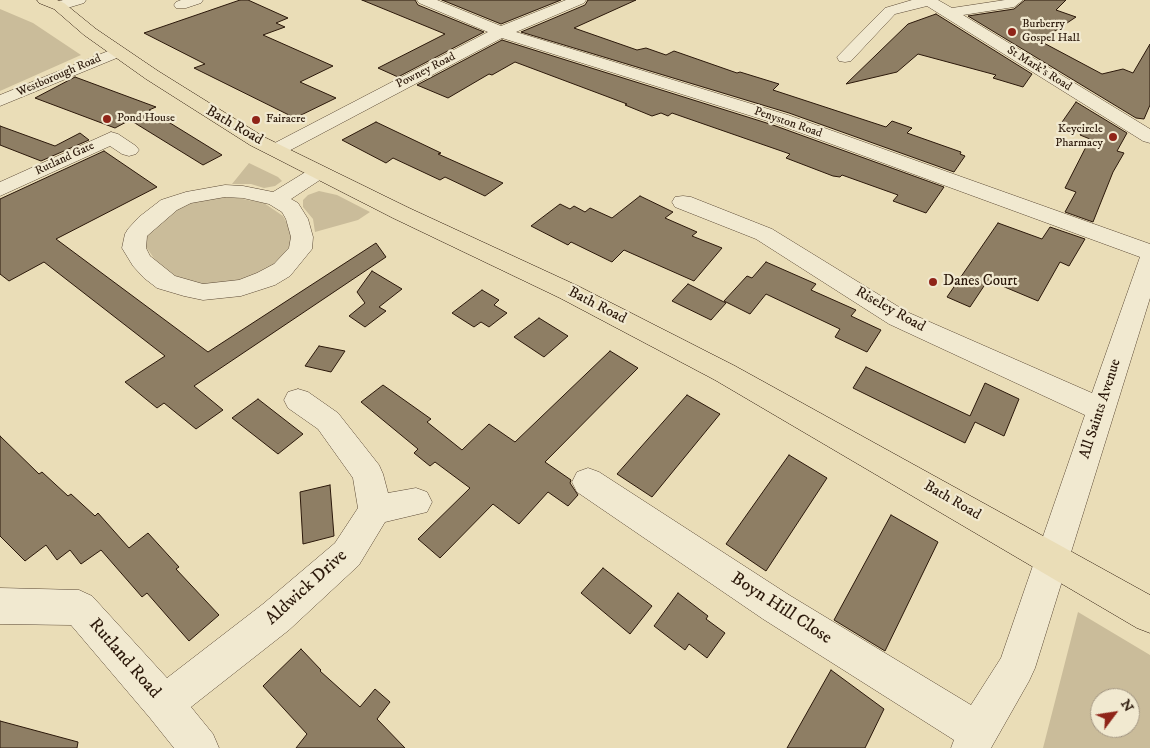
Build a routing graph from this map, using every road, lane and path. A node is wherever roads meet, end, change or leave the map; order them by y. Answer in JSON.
{"nodes":[{"id":1,"x":424,"y":0,"type":"edge"},
{"id":2,"x":579,"y":0,"type":"edge"},
{"id":3,"x":1016,"y":0,"type":"edge"},
{"id":4,"x":929,"y":1,"type":"edge"},
{"id":5,"x":61,"y":2,"type":"edge"},
{"id":6,"x":949,"y":13,"type":"junction"},
{"id":7,"x":501,"y":32,"type":"junction"},
{"id":8,"x":118,"y":52,"type":"junction"},
{"id":9,"x":845,"y":57,"type":"dead end"},
{"id":10,"x":0,"y":101,"type":"edge"},
{"id":11,"x":1150,"y":137,"type":"edge"},
{"id":12,"x":129,"y":150,"type":"dead end"},
{"id":13,"x":276,"y":150,"type":"junction"},
{"id":14,"x":319,"y":172,"type":"junction"},
{"id":15,"x":0,"y":190,"type":"edge"},
{"id":16,"x":276,"y":199,"type":"junction"},
{"id":17,"x":683,"y":202,"type":"dead end"},
{"id":18,"x":1150,"y":252,"type":"edge"},
{"id":19,"x":1150,"y":260,"type":"edge"},
{"id":20,"x":298,"y":400,"type":"dead end"},
{"id":21,"x":1101,"y":410,"type":"junction"},
{"id":22,"x":588,"y":482,"type":"dead end"},
{"id":23,"x":416,"y":502,"type":"dead end"},
{"id":24,"x":375,"y":510,"type":"junction"},
{"id":25,"x":1052,"y":558,"type":"junction"},
{"id":26,"x":0,"y":606,"type":"edge"},
{"id":27,"x":1150,"y":615,"type":"edge"},
{"id":28,"x":164,"y":704,"type":"junction"},
{"id":29,"x":974,"y":740,"type":"edge"},
{"id":30,"x":199,"y":748,"type":"edge"}],
"edges":[{"from":1,"to":7,"type":"street","name":"Penyston Road"},
{"from":2,"to":7,"type":"street","name":"Powney Road"},
{"from":3,"to":6,"type":"street"},
{"from":4,"to":6,"type":"street","name":"St Mark's Road"},
{"from":4,"to":9,"type":"street"},
{"from":5,"to":8,"type":"main road","name":"Bath Road"},
{"from":6,"to":11,"type":"street","name":"St Mark's Road"},
{"from":7,"to":13,"type":"street","name":"Powney Road"},
{"from":7,"to":18,"type":"street","name":"Penyston Road"},
{"from":8,"to":10,"type":"street","name":"Westborough Road"},
{"from":8,"to":13,"type":"main road","name":"Bath Road"},
{"from":12,"to":15,"type":"street","name":"Rutland Gate"},
{"from":13,"to":14,"type":"main road","name":"Bath Road"},
{"from":14,"to":16,"type":"street"},
{"from":14,"to":25,"type":"main road","name":"Bath Road"},
{"from":16,"to":16,"type":"street"},
{"from":17,"to":21,"type":"street","name":"Riseley Road"},
{"from":19,"to":21,"type":"street","name":"All Saints Avenue"},
{"from":20,"to":24,"type":"street"},
{"from":21,"to":25,"type":"street","name":"All Saints Avenue"},
{"from":22,"to":29,"type":"street","name":"Boyn Hill Close"},
{"from":23,"to":24,"type":"street"},
{"from":24,"to":28,"type":"street","name":"Aldwick Drive"},
{"from":25,"to":27,"type":"main road","name":"Bath Road"},
{"from":25,"to":29,"type":"street","name":"All Saints Avenue"},
{"from":26,"to":28,"type":"street","name":"Rutland Road"},
{"from":28,"to":30,"type":"street","name":"Rutland Road"}]}
